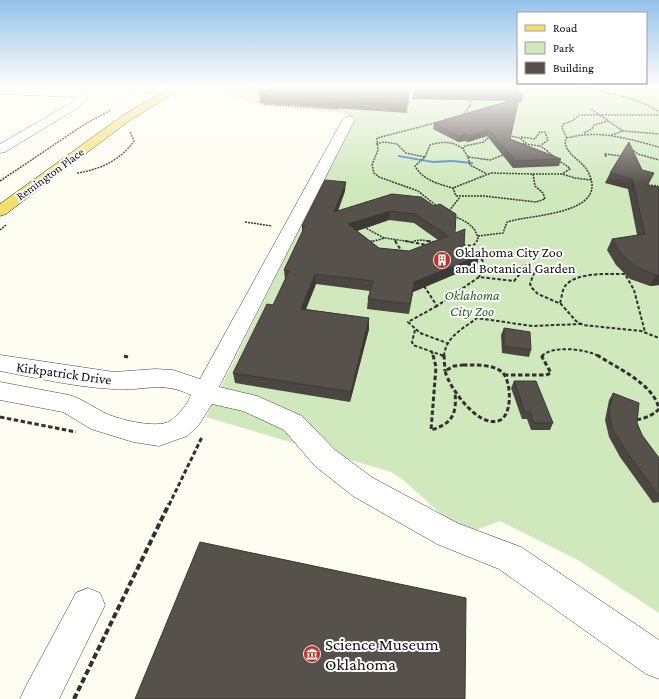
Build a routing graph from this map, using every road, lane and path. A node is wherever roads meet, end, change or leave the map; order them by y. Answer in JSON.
{"nodes":[{"id":1,"x":52,"y":119,"type":"edge"},
{"id":2,"x":95,"y":119,"type":"edge"},
{"id":3,"x":125,"y":119,"type":"edge"},
{"id":4,"x":349,"y":119,"type":"dead end"},
{"id":5,"x":575,"y":119,"type":"edge"},
{"id":6,"x":604,"y":119,"type":"edge"},
{"id":7,"x":440,"y":121,"type":"edge"},
{"id":8,"x":608,"y":121,"type":"junction"},
{"id":9,"x":133,"y":127,"type":"dead end"},
{"id":10,"x":496,"y":131,"type":"edge"},
{"id":11,"x":623,"y":131,"type":"junction"},
{"id":12,"x":484,"y":133,"type":"edge"},
{"id":13,"x":498,"y":134,"type":"junction"},
{"id":14,"x":582,"y":134,"type":"junction"},
{"id":15,"x":659,"y":134,"type":"edge"},
{"id":16,"x":491,"y":135,"type":"junction"},
{"id":17,"x":611,"y":135,"type":"junction"},
{"id":18,"x":516,"y":137,"type":"junction"},
{"id":19,"x":567,"y":138,"type":"junction"},
{"id":20,"x":376,"y":144,"type":"junction"},
{"id":21,"x":525,"y":144,"type":"junction"},
{"id":22,"x":540,"y":146,"type":"junction"},
{"id":23,"x":659,"y":147,"type":"edge"},
{"id":24,"x":627,"y":148,"type":"edge"},
{"id":25,"x":463,"y":149,"type":"junction"},
{"id":26,"x":0,"y":150,"type":"edge"},
{"id":27,"x":628,"y":156,"type":"edge"},
{"id":28,"x":425,"y":157,"type":"junction"},
{"id":29,"x":468,"y":157,"type":"junction"},
{"id":30,"x":606,"y":157,"type":"dead end"},
{"id":31,"x":659,"y":160,"type":"edge"},
{"id":32,"x":76,"y":173,"type":"dead end"},
{"id":33,"x":488,"y":174,"type":"junction"},
{"id":34,"x":533,"y":174,"type":"junction"},
{"id":35,"x":562,"y":174,"type":"junction"},
{"id":36,"x":0,"y":180,"type":"edge"},
{"id":37,"x":591,"y":180,"type":"junction"},
{"id":38,"x":648,"y":185,"type":"edge"},
{"id":39,"x":659,"y":186,"type":"edge"},
{"id":40,"x":453,"y":188,"type":"junction"},
{"id":41,"x":460,"y":197,"type":"junction"},
{"id":42,"x":441,"y":209,"type":"edge"},
{"id":43,"x":0,"y":211,"type":"edge"},
{"id":44,"x":448,"y":213,"type":"edge"},
{"id":45,"x":453,"y":216,"type":"edge"},
{"id":46,"x":6,"y":225,"type":"dead end"},
{"id":47,"x":360,"y":225,"type":"edge"},
{"id":48,"x":0,"y":230,"type":"edge"},
{"id":49,"x":478,"y":236,"type":"junction"},
{"id":50,"x":385,"y":238,"type":"junction"},
{"id":51,"x":395,"y":239,"type":"junction"},
{"id":52,"x":413,"y":242,"type":"junction"},
{"id":53,"x":436,"y":242,"type":"edge"},
{"id":54,"x":364,"y":244,"type":"edge"},
{"id":55,"x":458,"y":244,"type":"edge"},
{"id":56,"x":428,"y":245,"type":"edge"},
{"id":57,"x":473,"y":246,"type":"junction"},
{"id":58,"x":466,"y":250,"type":"edge"},
{"id":59,"x":473,"y":251,"type":"junction"},
{"id":60,"x":404,"y":253,"type":"edge"},
{"id":61,"x":479,"y":277,"type":"junction"},
{"id":62,"x":420,"y":280,"type":"edge"},
{"id":63,"x":560,"y":303,"type":"junction"},
{"id":64,"x":437,"y":306,"type":"junction"},
{"id":65,"x":581,"y":324,"type":"junction"},
{"id":66,"x":415,"y":330,"type":"junction"},
{"id":67,"x":645,"y":332,"type":"junction"},
{"id":68,"x":659,"y":338,"type":"edge"},
{"id":69,"x":447,"y":343,"type":"junction"},
{"id":70,"x":431,"y":351,"type":"junction"},
{"id":71,"x":124,"y":356,"type":"dead end"},
{"id":72,"x":444,"y":356,"type":"junction"},
{"id":73,"x":128,"y":357,"type":"dead end"},
{"id":74,"x":0,"y":363,"type":"edge"},
{"id":75,"x":446,"y":371,"type":"junction"},
{"id":76,"x":504,"y":375,"type":"junction"},
{"id":77,"x":0,"y":391,"type":"edge"},
{"id":78,"x":204,"y":391,"type":"junction"},
{"id":79,"x":455,"y":392,"type":"junction"},
{"id":80,"x":0,"y":417,"type":"edge"},
{"id":81,"x":632,"y":420,"type":"edge"},
{"id":82,"x":69,"y":431,"type":"dead end"},
{"id":83,"x":203,"y":436,"type":"dead end"},
{"id":84,"x":88,"y":605,"type":"dead end"},
{"id":85,"x":659,"y":661,"type":"edge"},
{"id":86,"x":39,"y":699,"type":"edge"},
{"id":87,"x":74,"y":699,"type":"edge"}],
"edges":[{"from":1,"to":26,"type":"street"},
{"from":2,"to":36,"type":"path"},
{"from":3,"to":43,"type":"main road","name":"Remington Place"},
{"from":4,"to":78,"type":"street"},
{"from":5,"to":19,"type":"path"},
{"from":6,"to":8,"type":"path"},
{"from":7,"to":20,"type":"path"},
{"from":8,"to":11,"type":"path"},
{"from":8,"to":14,"type":"path"},
{"from":9,"to":32,"type":"path"},
{"from":10,"to":13,"type":"path"},
{"from":11,"to":15,"type":"path"},
{"from":11,"to":17,"type":"path"},
{"from":12,"to":16,"type":"path"},
{"from":13,"to":16,"type":"path"},
{"from":13,"to":18,"type":"path"},
{"from":14,"to":17,"type":"path"},
{"from":14,"to":19,"type":"path"},
{"from":16,"to":25,"type":"path"},
{"from":17,"to":23,"type":"path"},
{"from":18,"to":21,"type":"path"},
{"from":18,"to":22,"type":"path"},
{"from":19,"to":37,"type":"path"},
{"from":20,"to":28,"type":"path"},
{"from":20,"to":42,"type":"path"},
{"from":21,"to":22,"type":"path"},
{"from":21,"to":29,"type":"path"},
{"from":22,"to":35,"type":"path"},
{"from":24,"to":31,"type":"path"},
{"from":25,"to":28,"type":"path"},
{"from":25,"to":29,"type":"path"},
{"from":27,"to":30,"type":"path"},
{"from":28,"to":40,"type":"path"},
{"from":29,"to":33,"type":"path"},
{"from":33,"to":34,"type":"path"},
{"from":33,"to":40,"type":"path"},
{"from":34,"to":35,"type":"path"},
{"from":34,"to":41,"type":"path"},
{"from":35,"to":37,"type":"path"},
{"from":37,"to":49,"type":"path"},
{"from":38,"to":39,"type":"path"},
{"from":40,"to":41,"type":"path"},
{"from":41,"to":44,"type":"path"},
{"from":45,"to":49,"type":"path"},
{"from":46,"to":48,"type":"path"},
{"from":47,"to":50,"type":"path"},
{"from":49,"to":57,"type":"path"},
{"from":50,"to":51,"type":"path"},
{"from":50,"to":54,"type":"path"},
{"from":51,"to":52,"type":"path"},
{"from":51,"to":60,"type":"path"},
{"from":52,"to":53,"type":"path"},
{"from":52,"to":56,"type":"path"},
{"from":55,"to":57,"type":"path"},
{"from":57,"to":59,"type":"path"},
{"from":58,"to":59,"type":"path"},
{"from":59,"to":61,"type":"path"},
{"from":61,"to":63,"type":"path"},
{"from":61,"to":64,"type":"path"},
{"from":62,"to":64,"type":"path"},
{"from":63,"to":65,"type":"path"},
{"from":63,"to":67,"type":"path"},
{"from":64,"to":66,"type":"path"},
{"from":65,"to":67,"type":"path"},
{"from":65,"to":69,"type":"path"},
{"from":66,"to":69,"type":"path"},
{"from":66,"to":70,"type":"path"},
{"from":67,"to":68,"type":"path"},
{"from":69,"to":72,"type":"path"},
{"from":70,"to":72,"type":"path"},
{"from":70,"to":79,"type":"path"},
{"from":71,"to":73,"type":"path"},
{"from":72,"to":75,"type":"path"},
{"from":74,"to":78,"type":"street","name":"Kirkpatrick Drive"},
{"from":75,"to":76,"type":"path"},
{"from":75,"to":79,"type":"path"},
{"from":76,"to":79,"type":"path"},
{"from":76,"to":81,"type":"path"},
{"from":77,"to":78,"type":"street","name":"Kirkpatrick Drive"},
{"from":78,"to":85,"type":"street"},
{"from":80,"to":82,"type":"path"},
{"from":83,"to":87,"type":"path"},
{"from":84,"to":86,"type":"street"}]}
